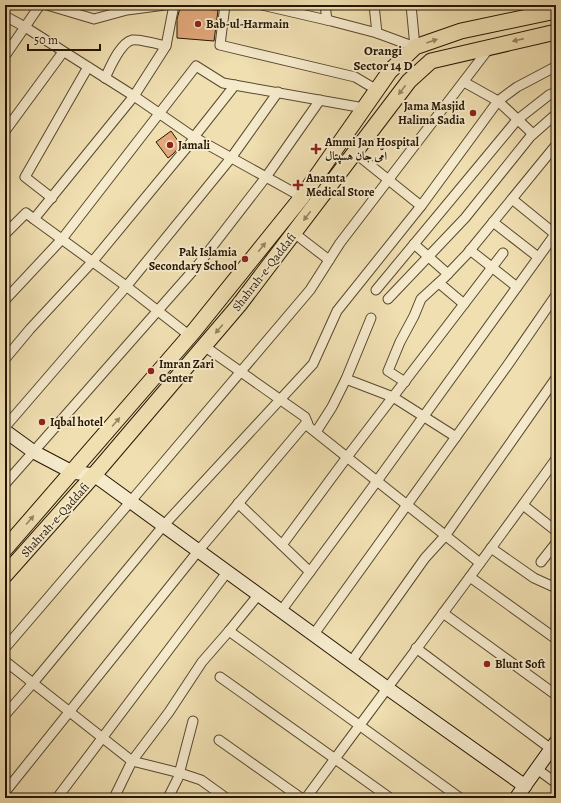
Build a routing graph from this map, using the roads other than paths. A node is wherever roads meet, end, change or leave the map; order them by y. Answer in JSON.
{"nodes":[{"id":1,"x":40,"y":5,"type":"edge"},
{"id":2,"x":47,"y":5,"type":"edge"},
{"id":3,"x":81,"y":5,"type":"edge"},
{"id":4,"x":165,"y":5,"type":"edge"},
{"id":5,"x":174,"y":5,"type":"edge"},
{"id":6,"x":225,"y":5,"type":"edge"},
{"id":7,"x":262,"y":5,"type":"edge"},
{"id":8,"x":325,"y":5,"type":"edge"},
{"id":9,"x":374,"y":5,"type":"edge"},
{"id":10,"x":411,"y":5,"type":"edge"},
{"id":11,"x":127,"y":7,"type":"edge"},
{"id":12,"x":286,"y":8,"type":"edge"},
{"id":13,"x":556,"y":11,"type":"edge"},
{"id":14,"x":79,"y":15,"type":"junction"},
{"id":15,"x":5,"y":16,"type":"edge"},
{"id":16,"x":327,"y":20,"type":"junction"},
{"id":17,"x":25,"y":27,"type":"junction"},
{"id":18,"x":556,"y":32,"type":"edge"},
{"id":19,"x":377,"y":33,"type":"junction"},
{"id":20,"x":166,"y":46,"type":"junction"},
{"id":21,"x":415,"y":47,"type":"junction"},
{"id":22,"x":490,"y":47,"type":"junction"},
{"id":23,"x":63,"y":52,"type":"junction"},
{"id":24,"x":5,"y":56,"type":"edge"},
{"id":25,"x":88,"y":67,"type":"junction"},
{"id":26,"x":556,"y":68,"type":"edge"},
{"id":27,"x":105,"y":78,"type":"junction"},
{"id":28,"x":464,"y":82,"type":"junction"},
{"id":29,"x":235,"y":85,"type":"junction"},
{"id":30,"x":377,"y":90,"type":"junction"},
{"id":31,"x":278,"y":92,"type":"junction"},
{"id":32,"x":556,"y":92,"type":"edge"},
{"id":33,"x":134,"y":96,"type":"junction"},
{"id":34,"x":320,"y":100,"type":"junction"},
{"id":35,"x":498,"y":101,"type":"junction"},
{"id":36,"x":364,"y":108,"type":"junction"},
{"id":37,"x":159,"y":113,"type":"junction"},
{"id":38,"x":556,"y":114,"type":"edge"},
{"id":39,"x":517,"y":120,"type":"junction"},
{"id":40,"x":5,"y":131,"type":"edge"},
{"id":41,"x":533,"y":134,"type":"junction"},
{"id":42,"x":194,"y":137,"type":"junction"},
{"id":43,"x":556,"y":145,"type":"edge"},
{"id":44,"x":354,"y":153,"type":"junction"},
{"id":45,"x":552,"y":156,"type":"edge"},
{"id":46,"x":231,"y":158,"type":"junction"},
{"id":47,"x":266,"y":177,"type":"junction"},
{"id":48,"x":388,"y":180,"type":"junction"},
{"id":49,"x":302,"y":197,"type":"junction"},
{"id":50,"x":52,"y":198,"type":"junction"},
{"id":51,"x":512,"y":199,"type":"junction"},
{"id":52,"x":421,"y":206,"type":"junction"},
{"id":53,"x":34,"y":219,"type":"junction"},
{"id":54,"x":493,"y":222,"type":"junction"},
{"id":55,"x":6,"y":231,"type":"edge"},
{"id":56,"x":294,"y":233,"type":"junction"},
{"id":57,"x":555,"y":234,"type":"edge"},
{"id":58,"x":62,"y":239,"type":"junction"},
{"id":59,"x":414,"y":244,"type":"junction"},
{"id":60,"x":470,"y":250,"type":"junction"},
{"id":61,"x":502,"y":253,"type":"dead end"},
{"id":62,"x":429,"y":256,"type":"junction"},
{"id":63,"x":538,"y":257,"type":"junction"},
{"id":64,"x":329,"y":260,"type":"junction"},
{"id":65,"x":93,"y":261,"type":"junction"},
{"id":66,"x":492,"y":267,"type":"junction"},
{"id":67,"x":448,"y":274,"type":"junction"},
{"id":68,"x":439,"y":283,"type":"junction"},
{"id":69,"x":126,"y":286,"type":"junction"},
{"id":70,"x":517,"y":287,"type":"junction"},
{"id":71,"x":376,"y":290,"type":"dead end"},
{"id":72,"x":556,"y":295,"type":"edge"},
{"id":73,"x":388,"y":299,"type":"dead end"},
{"id":74,"x":5,"y":300,"type":"edge"},
{"id":75,"x":464,"y":304,"type":"junction"},
{"id":76,"x":158,"y":311,"type":"junction"},
{"id":77,"x":371,"y":318,"type":"dead end"},
{"id":78,"x":190,"y":336,"type":"junction"},
{"id":79,"x":204,"y":346,"type":"junction"},
{"id":80,"x":5,"y":359,"type":"edge"},
{"id":81,"x":240,"y":372,"type":"junction"},
{"id":82,"x":556,"y":378,"type":"edge"},
{"id":83,"x":346,"y":379,"type":"junction"},
{"id":84,"x":405,"y":382,"type":"junction"},
{"id":85,"x":393,"y":397,"type":"junction"},
{"id":86,"x":280,"y":400,"type":"junction"},
{"id":87,"x":424,"y":417,"type":"junction"},
{"id":88,"x":307,"y":422,"type":"junction"},
{"id":89,"x":5,"y":427,"type":"edge"},
{"id":90,"x":5,"y":431,"type":"edge"},
{"id":91,"x":316,"y":432,"type":"junction"},
{"id":92,"x":456,"y":437,"type":"junction"},
{"id":93,"x":34,"y":452,"type":"junction"},
{"id":94,"x":347,"y":457,"type":"junction"},
{"id":95,"x":556,"y":459,"type":"edge"},
{"id":96,"x":72,"y":472,"type":"junction"},
{"id":97,"x":94,"y":475,"type":"junction"},
{"id":98,"x":377,"y":481,"type":"junction"},
{"id":99,"x":5,"y":484,"type":"edge"},
{"id":100,"x":131,"y":501,"type":"junction"},
{"id":101,"x":238,"y":504,"type":"junction"},
{"id":102,"x":407,"y":505,"type":"junction"},
{"id":103,"x":523,"y":505,"type":"junction"},
{"id":104,"x":164,"y":525,"type":"junction"},
{"id":105,"x":556,"y":531,"type":"edge"},
{"id":106,"x":445,"y":536,"type":"junction"},
{"id":107,"x":556,"y":543,"type":"edge"},
{"id":108,"x":282,"y":545,"type":"junction"},
{"id":109,"x":491,"y":548,"type":"junction"},
{"id":110,"x":5,"y":549,"type":"edge"},
{"id":111,"x":199,"y":550,"type":"junction"},
{"id":112,"x":541,"y":562,"type":"dead end"},
{"id":113,"x":480,"y":563,"type":"junction"},
{"id":114,"x":228,"y":571,"type":"junction"},
{"id":115,"x":310,"y":572,"type":"junction"},
{"id":116,"x":5,"y":575,"type":"edge"},
{"id":117,"x":470,"y":577,"type":"junction"},
{"id":118,"x":556,"y":588,"type":"edge"},
{"id":119,"x":260,"y":594,"type":"junction"},
{"id":120,"x":281,"y":610,"type":"junction"},
{"id":121,"x":443,"y":613,"type":"junction"},
{"id":122,"x":229,"y":631,"type":"junction"},
{"id":123,"x":314,"y":634,"type":"junction"},
{"id":124,"x":556,"y":639,"type":"edge"},
{"id":125,"x":5,"y":648,"type":"edge"},
{"id":126,"x":416,"y":648,"type":"junction"},
{"id":127,"x":5,"y":661,"type":"edge"},
{"id":128,"x":352,"y":662,"type":"junction"},
{"id":129,"x":220,"y":677,"type":"dead end"},
{"id":130,"x":33,"y":683,"type":"junction"},
{"id":131,"x":387,"y":688,"type":"junction"},
{"id":132,"x":556,"y":695,"type":"edge"},
{"id":133,"x":69,"y":712,"type":"junction"},
{"id":134,"x":5,"y":715,"type":"edge"},
{"id":135,"x":193,"y":721,"type":"dead end"},
{"id":136,"x":359,"y":725,"type":"junction"},
{"id":137,"x":102,"y":738,"type":"junction"},
{"id":138,"x":219,"y":740,"type":"dead end"},
{"id":139,"x":554,"y":746,"type":"edge"},
{"id":140,"x":335,"y":759,"type":"junction"},
{"id":141,"x":132,"y":761,"type":"junction"},
{"id":142,"x":537,"y":769,"type":"junction"},
{"id":143,"x":180,"y":773,"type":"junction"},
{"id":144,"x":556,"y":783,"type":"edge"},
{"id":145,"x":525,"y":786,"type":"junction"},
{"id":146,"x":5,"y":792,"type":"edge"},
{"id":147,"x":56,"y":798,"type":"edge"},
{"id":148,"x":114,"y":798,"type":"edge"},
{"id":149,"x":168,"y":798,"type":"edge"},
{"id":150,"x":226,"y":798,"type":"edge"},
{"id":151,"x":301,"y":798,"type":"edge"},
{"id":152,"x":306,"y":798,"type":"edge"},
{"id":153,"x":390,"y":798,"type":"edge"},
{"id":154,"x":460,"y":798,"type":"edge"},
{"id":155,"x":516,"y":798,"type":"edge"}],
"edges":[{"from":1,"to":17,"type":"street"},
{"from":2,"to":14,"type":"street"},
{"from":3,"to":14,"type":"street"},
{"from":4,"to":11,"type":"street"},
{"from":5,"to":20,"type":"street"},
{"from":6,"to":30,"type":"street"},
{"from":7,"to":12,"type":"street"},
{"from":8,"to":16,"type":"street"},
{"from":9,"to":19,"type":"street"},
{"from":10,"to":21,"type":"street"},
{"from":11,"to":14,"type":"street"},
{"from":12,"to":16,"type":"street"},
{"from":21,"to":13,"type":"main road","name":"Shahrah-e-Qaddafi","one_way":true},
{"from":15,"to":17,"type":"street"},
{"from":16,"to":19,"type":"street"},
{"from":17,"to":23,"type":"street"},
{"from":17,"to":24,"type":"street"},
{"from":18,"to":22,"type":"main road","name":"Shahrah-e-Qaddafi","one_way":true},
{"from":19,"to":21,"type":"street"},
{"from":20,"to":27,"type":"street"},
{"from":20,"to":33,"type":"street"},
{"from":21,"to":30,"type":"main road","name":"Shahrah-e-Qaddafi"},
{"from":22,"to":28,"type":"street"},
{"from":22,"to":44,"type":"main road","name":"Shahrah-e-Qaddafi","one_way":true},
{"from":23,"to":25,"type":"street"},
{"from":23,"to":40,"type":"street"},
{"from":25,"to":27,"type":"street"},
{"from":25,"to":50,"type":"street"},
{"from":26,"to":35,"type":"street"},
{"from":27,"to":33,"type":"street"},
{"from":28,"to":35,"type":"street"},
{"from":28,"to":48,"type":"street"},
{"from":29,"to":31,"type":"street"},
{"from":29,"to":37,"type":"street"},
{"from":29,"to":42,"type":"street"},
{"from":30,"to":36,"type":"main road","name":"Shahrah-e-Qaddafi"},
{"from":31,"to":34,"type":"street"},
{"from":31,"to":46,"type":"street"},
{"from":32,"to":39,"type":"street"},
{"from":33,"to":37,"type":"street"},
{"from":33,"to":50,"type":"street"},
{"from":34,"to":36,"type":"street"},
{"from":34,"to":47,"type":"street"},
{"from":35,"to":39,"type":"street"},
{"from":35,"to":52,"type":"street"},
{"from":36,"to":49,"type":"main road","name":"Shahrah-e-Qaddafi"},
{"from":37,"to":42,"type":"street"},
{"from":37,"to":58,"type":"street"},
{"from":38,"to":41,"type":"street"},
{"from":39,"to":41,"type":"street"},
{"from":39,"to":59,"type":"street"},
{"from":41,"to":62,"type":"street"},
{"from":42,"to":46,"type":"street"},
{"from":42,"to":65,"type":"street"},
{"from":43,"to":45,"type":"street"},
{"from":44,"to":48,"type":"street"},
{"from":44,"to":56,"type":"main road","name":"Shahrah-e-Qaddafi","one_way":true},
{"from":45,"to":51,"type":"street"},
{"from":46,"to":47,"type":"street"},
{"from":46,"to":69,"type":"street"},
{"from":47,"to":49,"type":"street"},
{"from":47,"to":76,"type":"street"},
{"from":48,"to":52,"type":"street"},
{"from":48,"to":64,"type":"street"},
{"from":78,"to":49,"type":"main road","name":"Shahrah-e-Qaddafi","one_way":true},
{"from":50,"to":53,"type":"street"},
{"from":51,"to":54,"type":"street"},
{"from":51,"to":57,"type":"street"},
{"from":52,"to":86,"type":"street"},
{"from":53,"to":55,"type":"street"},
{"from":53,"to":58,"type":"street"},
{"from":54,"to":60,"type":"street"},
{"from":54,"to":63,"type":"street"},
{"from":56,"to":64,"type":"street"},
{"from":56,"to":79,"type":"main road","name":"Shahrah-e-Qaddafi","one_way":true},
{"from":57,"to":63,"type":"street"},
{"from":58,"to":65,"type":"street"},
{"from":58,"to":74,"type":"street"},
{"from":59,"to":62,"type":"street"},
{"from":59,"to":71,"type":"street"},
{"from":60,"to":66,"type":"street"},
{"from":60,"to":67,"type":"street"},
{"from":61,"to":66,"type":"street"},
{"from":62,"to":67,"type":"street"},
{"from":62,"to":73,"type":"street"},
{"from":63,"to":70,"type":"street"},
{"from":64,"to":81,"type":"street"},
{"from":65,"to":69,"type":"street"},
{"from":65,"to":80,"type":"street"},
{"from":66,"to":70,"type":"street"},
{"from":66,"to":75,"type":"street"},
{"from":67,"to":68,"type":"street"},
{"from":68,"to":75,"type":"street"},
{"from":68,"to":84,"type":"street"},
{"from":69,"to":76,"type":"street"},
{"from":69,"to":89,"type":"street"},
{"from":70,"to":87,"type":"street"},
{"from":72,"to":92,"type":"street"},
{"from":75,"to":84,"type":"street"},
{"from":76,"to":78,"type":"street"},
{"from":76,"to":93,"type":"street"},
{"from":77,"to":83,"type":"street"},
{"from":96,"to":78,"type":"main road","name":"Shahrah-e-Qaddafi","one_way":true},
{"from":79,"to":81,"type":"street"},
{"from":79,"to":97,"type":"main road","name":"Shahrah-e-Qaddafi"},
{"from":81,"to":86,"type":"street"},
{"from":81,"to":100,"type":"street"},
{"from":82,"to":106,"type":"street"},
{"from":83,"to":85,"type":"street"},
{"from":83,"to":91,"type":"street"},
{"from":84,"to":85,"type":"street"},
{"from":85,"to":87,"type":"street"},
{"from":85,"to":94,"type":"street"},
{"from":86,"to":88,"type":"street"},
{"from":86,"to":104,"type":"street"},
{"from":87,"to":92,"type":"street"},
{"from":87,"to":98,"type":"street"},
{"from":88,"to":91,"type":"street"},
{"from":88,"to":101,"type":"street"},
{"from":90,"to":93,"type":"street"},
{"from":91,"to":94,"type":"street"},
{"from":92,"to":102,"type":"street"},
{"from":93,"to":96,"type":"street"},
{"from":93,"to":99,"type":"street"},
{"from":94,"to":98,"type":"street"},
{"from":94,"to":108,"type":"street"},
{"from":95,"to":103,"type":"street"},
{"from":96,"to":97,"type":"street"},
{"from":110,"to":96,"type":"main road","name":"Shahrah-e-Qaddafi","one_way":true},
{"from":97,"to":100,"type":"street"},
{"from":97,"to":116,"type":"main road","name":"Shahrah-e-Qaddafi"},
{"from":98,"to":102,"type":"street"},
{"from":98,"to":115,"type":"street"},
{"from":100,"to":104,"type":"street"},
{"from":100,"to":125,"type":"street"},
{"from":101,"to":108,"type":"street"},
{"from":101,"to":111,"type":"street"},
{"from":102,"to":106,"type":"street"},
{"from":102,"to":123,"type":"street"},
{"from":103,"to":105,"type":"street"},
{"from":103,"to":109,"type":"street"},
{"from":104,"to":111,"type":"street"},
{"from":104,"to":130,"type":"street"},
{"from":106,"to":113,"type":"street"},
{"from":106,"to":128,"type":"street"},
{"from":107,"to":112,"type":"street"},
{"from":108,"to":115,"type":"street"},
{"from":109,"to":113,"type":"street"},
{"from":109,"to":118,"type":"street"},
{"from":111,"to":114,"type":"street"},
{"from":111,"to":133,"type":"street"},
{"from":113,"to":117,"type":"street"},
{"from":114,"to":119,"type":"street"},
{"from":114,"to":137,"type":"street"},
{"from":115,"to":120,"type":"street"},
{"from":117,"to":121,"type":"street"},
{"from":117,"to":124,"type":"street"},
{"from":119,"to":120,"type":"street"},
{"from":119,"to":122,"type":"street"},
{"from":120,"to":123,"type":"street"},
{"from":121,"to":126,"type":"street"},
{"from":121,"to":132,"type":"street"},
{"from":122,"to":136,"type":"street"},
{"from":122,"to":141,"type":"street"},
{"from":123,"to":128,"type":"street"},
{"from":126,"to":131,"type":"street"},
{"from":126,"to":139,"type":"street"},
{"from":127,"to":130,"type":"street"},
{"from":128,"to":131,"type":"street"},
{"from":129,"to":140,"type":"street"},
{"from":130,"to":133,"type":"street"},
{"from":130,"to":134,"type":"street"},
{"from":131,"to":136,"type":"street"},
{"from":131,"to":145,"type":"street"},
{"from":133,"to":137,"type":"street"},
{"from":133,"to":146,"type":"street"},
{"from":135,"to":143,"type":"street"},
{"from":136,"to":140,"type":"street"},
{"from":136,"to":154,"type":"street"},
{"from":137,"to":141,"type":"street"},
{"from":137,"to":147,"type":"street"},
{"from":138,"to":151,"type":"street"},
{"from":139,"to":142,"type":"street"},
{"from":140,"to":152,"type":"street"},
{"from":140,"to":153,"type":"street"},
{"from":141,"to":143,"type":"street"},
{"from":141,"to":148,"type":"street"},
{"from":142,"to":144,"type":"street"},
{"from":142,"to":145,"type":"street"},
{"from":143,"to":149,"type":"street"},
{"from":143,"to":150,"type":"street"},
{"from":145,"to":155,"type":"street"}]}
